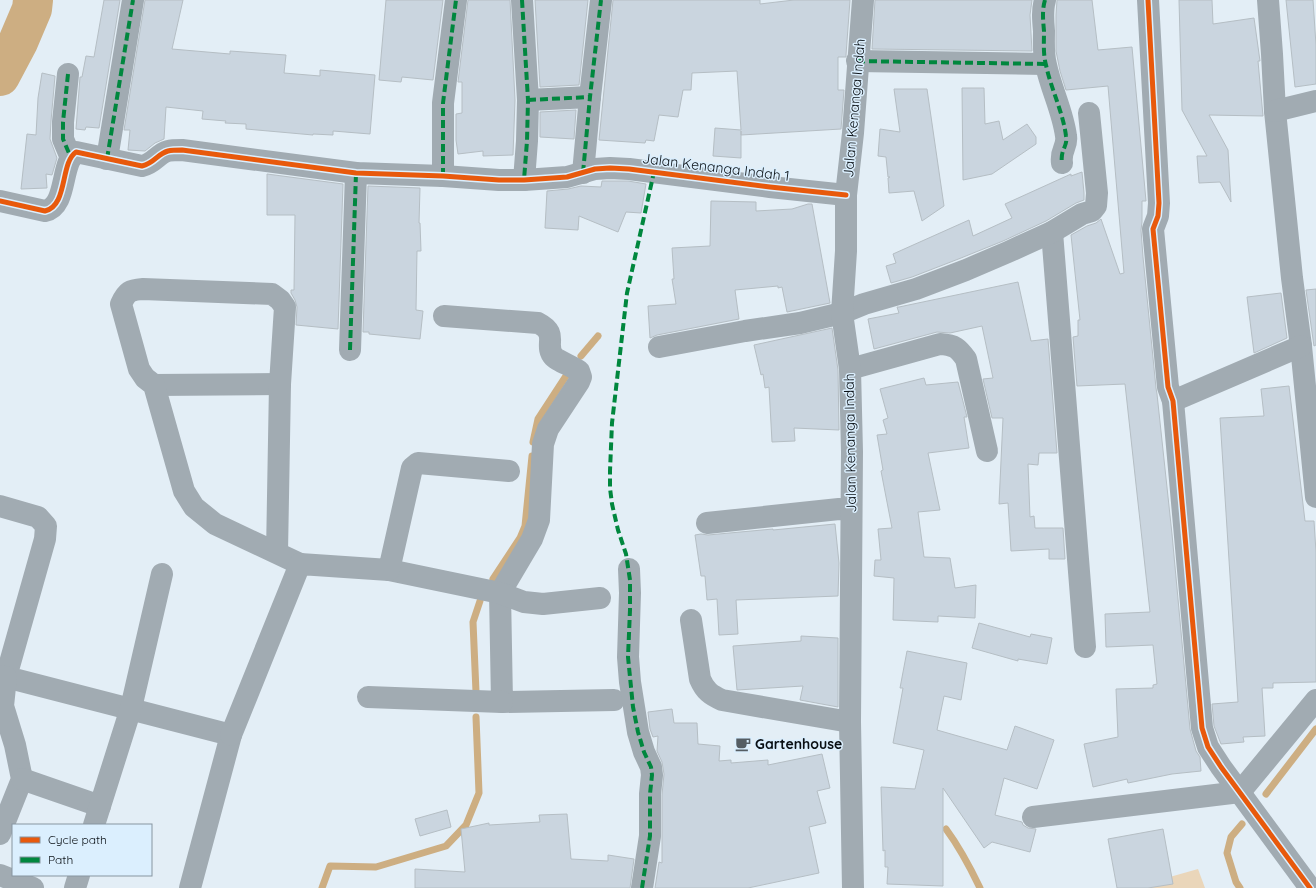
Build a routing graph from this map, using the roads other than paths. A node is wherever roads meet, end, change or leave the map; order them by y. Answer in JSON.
{"nodes":[{"id":1,"x":133,"y":0,"type":"edge"},
{"id":2,"x":456,"y":0,"type":"edge"},
{"id":3,"x":522,"y":0,"type":"edge"},
{"id":4,"x":601,"y":0,"type":"edge"},
{"id":5,"x":863,"y":0,"type":"edge"},
{"id":6,"x":1045,"y":0,"type":"edge"},
{"id":7,"x":1148,"y":0,"type":"edge"},
{"id":8,"x":1268,"y":0,"type":"edge"},
{"id":9,"x":858,"y":61,"type":"junction"},
{"id":10,"x":1045,"y":64,"type":"junction"},
{"id":11,"x":68,"y":74,"type":"dead end"},
{"id":12,"x":590,"y":96,"type":"junction"},
{"id":13,"x":528,"y":100,"type":"junction"},
{"id":14,"x":1316,"y":101,"type":"edge"},
{"id":15,"x":1275,"y":111,"type":"junction"},
{"id":16,"x":1089,"y":113,"type":"dead end"},
{"id":17,"x":71,"y":158,"type":"junction"},
{"id":18,"x":107,"y":159,"type":"junction"},
{"id":19,"x":1062,"y":163,"type":"dead end"},
{"id":20,"x":356,"y":173,"type":"junction"},
{"id":21,"x":583,"y":173,"type":"junction"},
{"id":22,"x":443,"y":176,"type":"junction"},
{"id":23,"x":524,"y":180,"type":"junction"},
{"id":24,"x":846,"y":195,"type":"junction"},
{"id":25,"x":0,"y":201,"type":"edge"},
{"id":26,"x":1052,"y":232,"type":"junction"},
{"id":27,"x":842,"y":313,"type":"junction"},
{"id":28,"x":444,"y":316,"type":"dead end"},
{"id":29,"x":1301,"y":346,"type":"junction"},
{"id":30,"x":658,"y":347,"type":"dead end"},
{"id":31,"x":350,"y":350,"type":"dead end"},
{"id":32,"x":850,"y":369,"type":"junction"},
{"id":33,"x":280,"y":384,"type":"junction"},
{"id":34,"x":154,"y":385,"type":"junction"},
{"id":35,"x":1174,"y":401,"type":"junction"},
{"id":36,"x":987,"y":451,"type":"dead end"},
{"id":37,"x":509,"y":471,"type":"dead end"},
{"id":38,"x":1316,"y":497,"type":"edge"},
{"id":39,"x":0,"y":506,"type":"edge"},
{"id":40,"x":851,"y":510,"type":"junction"},
{"id":41,"x":707,"y":523,"type":"dead end"},
{"id":42,"x":277,"y":553,"type":"junction"},
{"id":43,"x":300,"y":564,"type":"junction"},
{"id":44,"x":629,"y":569,"type":"dead end"},
{"id":45,"x":389,"y":570,"type":"junction"},
{"id":46,"x":162,"y":574,"type":"dead end"},
{"id":47,"x":500,"y":593,"type":"junction"},
{"id":48,"x":600,"y":598,"type":"dead end"},
{"id":49,"x":691,"y":620,"type":"dead end"},
{"id":50,"x":1085,"y":647,"type":"dead end"},
{"id":51,"x":3,"y":676,"type":"edge"},
{"id":52,"x":368,"y":697,"type":"dead end"},
{"id":53,"x":614,"y":700,"type":"dead end"},
{"id":54,"x":1316,"y":700,"type":"edge"},
{"id":55,"x":502,"y":702,"type":"junction"},
{"id":56,"x":131,"y":708,"type":"junction"},
{"id":57,"x":850,"y":722,"type":"junction"},
{"id":58,"x":231,"y":735,"type":"junction"},
{"id":59,"x":22,"y":779,"type":"junction"},
{"id":60,"x":1240,"y":792,"type":"junction"},
{"id":61,"x":97,"y":816,"type":"edge"},
{"id":62,"x":1033,"y":817,"type":"dead end"},
{"id":63,"x":0,"y":834,"type":"edge"},
{"id":64,"x":0,"y":875,"type":"edge"},
{"id":65,"x":79,"y":876,"type":"edge"},
{"id":66,"x":33,"y":888,"type":"edge"},
{"id":67,"x":75,"y":888,"type":"edge"},
{"id":68,"x":190,"y":888,"type":"edge"},
{"id":69,"x":642,"y":888,"type":"edge"},
{"id":70,"x":853,"y":888,"type":"edge"},
{"id":71,"x":1310,"y":888,"type":"edge"}],
"edges":[{"from":1,"to":18,"type":"street"},
{"from":2,"to":22,"type":"street"},
{"from":3,"to":13,"type":"street"},
{"from":4,"to":12,"type":"street"},
{"from":5,"to":9,"type":"street","name":"Jalan Kenanga Indah"},
{"from":6,"to":10,"type":"street"},
{"from":7,"to":35,"type":"street"},
{"from":8,"to":15,"type":"street"},
{"from":9,"to":10,"type":"street"},
{"from":9,"to":24,"type":"street","name":"Jalan Kenanga Indah"},
{"from":10,"to":19,"type":"street"},
{"from":11,"to":17,"type":"street"},
{"from":12,"to":13,"type":"street"},
{"from":12,"to":21,"type":"street"},
{"from":13,"to":23,"type":"street"},
{"from":14,"to":15,"type":"street"},
{"from":15,"to":29,"type":"street"},
{"from":16,"to":26,"type":"street"},
{"from":17,"to":18,"type":"street","name":"Jalan Kenanga Indah 1"},
{"from":17,"to":25,"type":"street"},
{"from":18,"to":20,"type":"street","name":"Jalan Kenanga Indah 1"},
{"from":20,"to":22,"type":"street","name":"Jalan Kenanga Indah 1"},
{"from":20,"to":31,"type":"street"},
{"from":21,"to":23,"type":"street","name":"Jalan Kenanga Indah 1"},
{"from":21,"to":24,"type":"street","name":"Jalan Kenanga Indah 1"},
{"from":22,"to":23,"type":"street","name":"Jalan Kenanga Indah 1"},
{"from":24,"to":27,"type":"street","name":"Jalan Kenanga Indah"},
{"from":26,"to":27,"type":"street"},
{"from":26,"to":50,"type":"street"},
{"from":27,"to":30,"type":"street"},
{"from":27,"to":32,"type":"street","name":"Jalan Kenanga Indah"},
{"from":28,"to":47,"type":"street"},
{"from":29,"to":35,"type":"street"},
{"from":29,"to":38,"type":"street"},
{"from":32,"to":36,"type":"street"},
{"from":32,"to":40,"type":"street","name":"Jalan Kenanga Indah"},
{"from":33,"to":34,"type":"street"},
{"from":33,"to":34,"type":"street"},
{"from":33,"to":42,"type":"street"},
{"from":34,"to":42,"type":"street"},
{"from":35,"to":60,"type":"street"},
{"from":37,"to":45,"type":"street"},
{"from":39,"to":51,"type":"street"},
{"from":40,"to":41,"type":"street"},
{"from":40,"to":57,"type":"street","name":"Jalan Kenanga Indah"},
{"from":42,"to":43,"type":"street"},
{"from":43,"to":45,"type":"street"},
{"from":43,"to":58,"type":"street"},
{"from":44,"to":69,"type":"street"},
{"from":45,"to":47,"type":"street"},
{"from":46,"to":56,"type":"street"},
{"from":47,"to":48,"type":"street"},
{"from":47,"to":55,"type":"street"},
{"from":49,"to":57,"type":"street"},
{"from":51,"to":56,"type":"street"},
{"from":51,"to":59,"type":"street"},
{"from":52,"to":55,"type":"street"},
{"from":53,"to":55,"type":"street"},
{"from":54,"to":60,"type":"street"},
{"from":56,"to":58,"type":"street"},
{"from":56,"to":61,"type":"street"},
{"from":57,"to":70,"type":"street","name":"Jalan Kenanga Indah"},
{"from":58,"to":68,"type":"street"},
{"from":59,"to":61,"type":"street"},
{"from":59,"to":63,"type":"street"},
{"from":60,"to":62,"type":"street"},
{"from":60,"to":71,"type":"street"},
{"from":64,"to":66,"type":"street"},
{"from":65,"to":67,"type":"street"}]}
